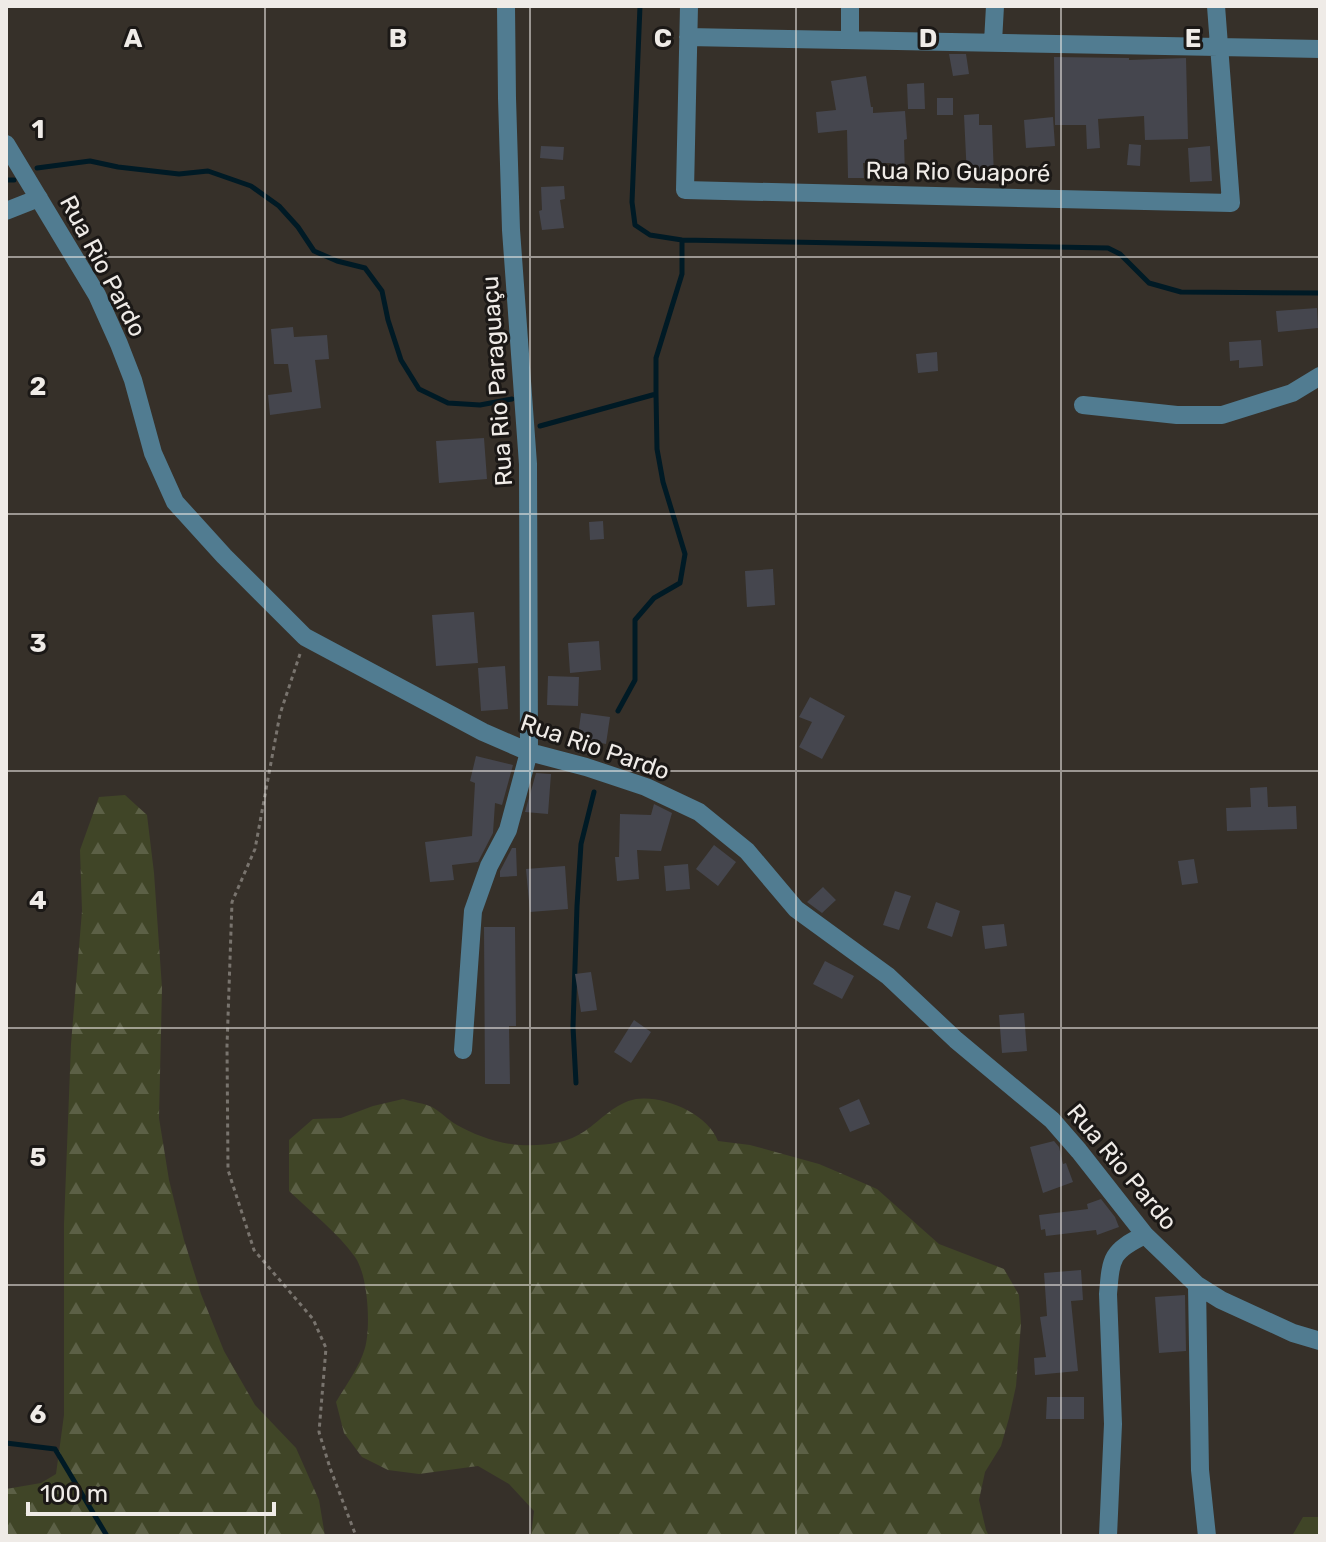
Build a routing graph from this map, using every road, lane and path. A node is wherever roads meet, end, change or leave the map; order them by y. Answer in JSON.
{"nodes":[{"id":1,"x":506,"y":6,"type":"edge"},
{"id":2,"x":689,"y":6,"type":"edge"},
{"id":3,"x":850,"y":6,"type":"edge"},
{"id":4,"x":995,"y":6,"type":"edge"},
{"id":5,"x":1216,"y":6,"type":"edge"},
{"id":6,"x":688,"y":37,"type":"junction"},
{"id":7,"x":850,"y":39,"type":"junction"},
{"id":8,"x":993,"y":42,"type":"junction"},
{"id":9,"x":1219,"y":46,"type":"junction"},
{"id":10,"x":1320,"y":49,"type":"edge"},
{"id":11,"x":6,"y":144,"type":"edge"},
{"id":12,"x":39,"y":198,"type":"junction"},
{"id":13,"x":6,"y":211,"type":"edge"},
{"id":14,"x":1320,"y":376,"type":"edge"},
{"id":15,"x":1083,"y":405,"type":"dead end"},
{"id":16,"x":305,"y":637,"type":"junction"},
{"id":17,"x":529,"y":752,"type":"junction"},
{"id":18,"x":463,"y":1050,"type":"dead end"},
{"id":19,"x":1145,"y":1235,"type":"junction"},
{"id":20,"x":1197,"y":1285,"type":"junction"},
{"id":21,"x":1320,"y":1341,"type":"edge"},
{"id":22,"x":356,"y":1536,"type":"edge"},
{"id":23,"x":1108,"y":1536,"type":"edge"},
{"id":24,"x":1207,"y":1536,"type":"edge"}],
"edges":[{"from":1,"to":17,"type":"street","name":"Rua Rio Paraguaçu"},
{"from":2,"to":6,"type":"street"},
{"from":3,"to":7,"type":"street"},
{"from":4,"to":8,"type":"street"},
{"from":5,"to":9,"type":"street"},
{"from":6,"to":7,"type":"street"},
{"from":6,"to":9,"type":"street","name":"Rua Rio Guaporé"},
{"from":7,"to":8,"type":"street"},
{"from":8,"to":9,"type":"street"},
{"from":9,"to":10,"type":"street"},
{"from":11,"to":12,"type":"street","name":"Rua Rio Pardo"},
{"from":12,"to":13,"type":"street"},
{"from":12,"to":16,"type":"street","name":"Rua Rio Pardo"},
{"from":14,"to":15,"type":"street"},
{"from":16,"to":17,"type":"street","name":"Rua Rio Pardo"},
{"from":16,"to":22,"type":"path"},
{"from":17,"to":18,"type":"street","name":"Rua Rio Paraguaçu"},
{"from":17,"to":19,"type":"street","name":"Rua Rio Pardo"},
{"from":19,"to":20,"type":"street","name":"Rua Rio Pardo"},
{"from":19,"to":23,"type":"street"},
{"from":20,"to":21,"type":"street","name":"Rua Rio Pardo"},
{"from":20,"to":24,"type":"street"}]}
